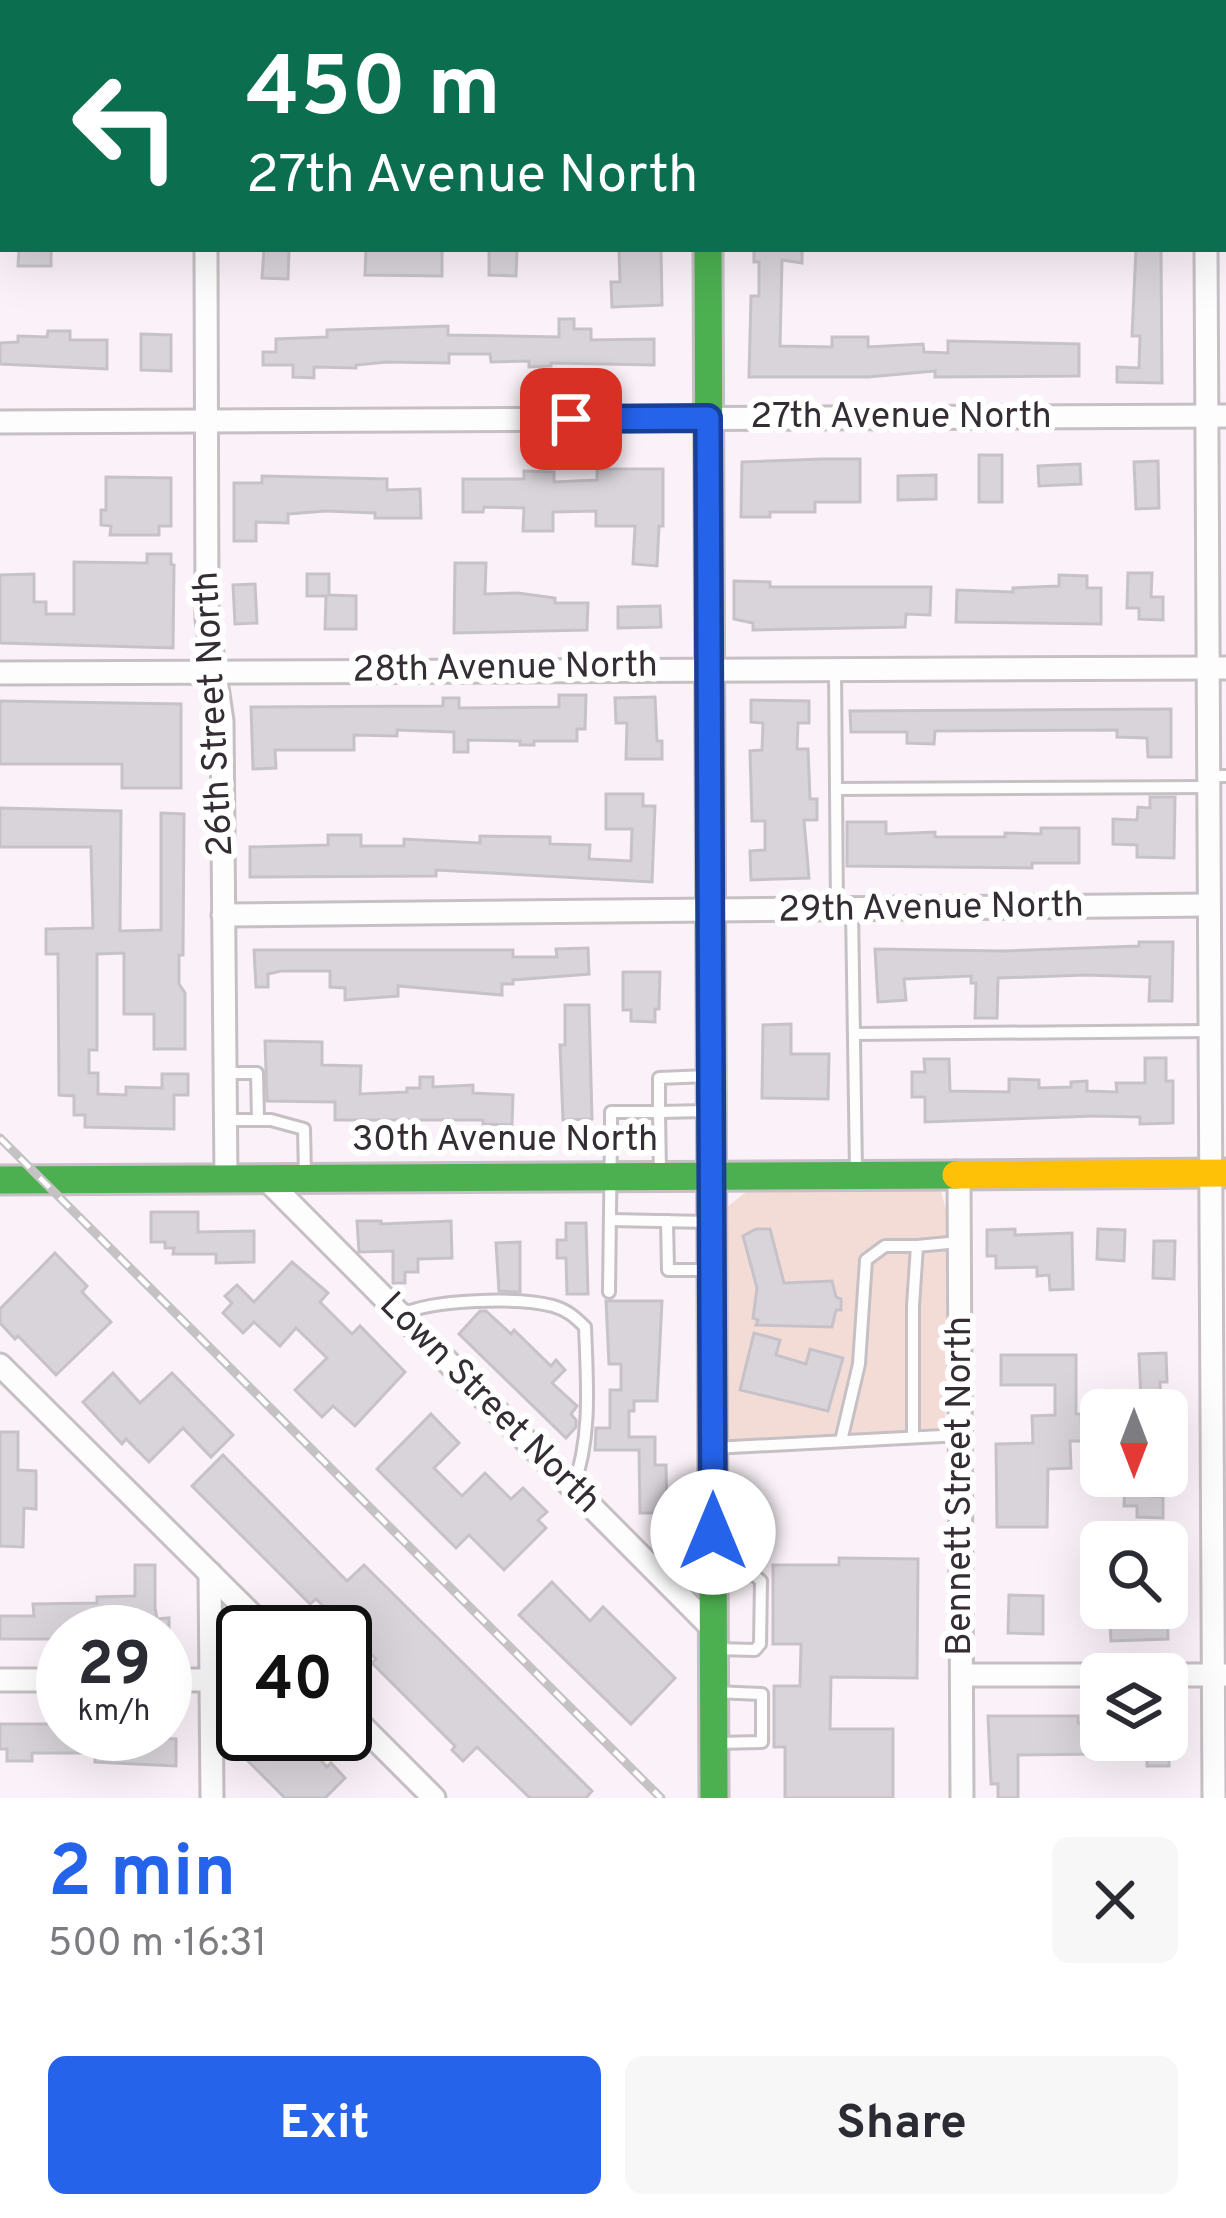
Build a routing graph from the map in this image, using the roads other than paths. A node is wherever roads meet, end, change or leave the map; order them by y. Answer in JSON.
{"nodes":[{"id":1,"x":206,"y":252,"type":"edge"},
{"id":2,"x":708,"y":252,"type":"edge"},
{"id":3,"x":1206,"y":252,"type":"edge"},
{"id":4,"x":1217,"y":416,"type":"edge"},
{"id":5,"x":708,"y":418,"type":"junction"},
{"id":6,"x":206,"y":421,"type":"junction"},
{"id":7,"x":0,"y":422,"type":"edge"},
{"id":8,"x":710,"y":668,"type":"junction"},
{"id":9,"x":835,"y":668,"type":"junction"},
{"id":10,"x":1217,"y":668,"type":"edge"},
{"id":11,"x":218,"y":672,"type":"junction"},
{"id":12,"x":0,"y":673,"type":"edge"},
{"id":13,"x":1214,"y":780,"type":"edge"},
{"id":14,"x":836,"y":789,"type":"junction"},
{"id":15,"x":1208,"y":904,"type":"junction"},
{"id":16,"x":844,"y":910,"type":"junction"},
{"id":17,"x":711,"y":912,"type":"junction"},
{"id":18,"x":223,"y":915,"type":"junction"},
{"id":19,"x":1210,"y":1031,"type":"junction"},
{"id":20,"x":854,"y":1034,"type":"junction"},
{"id":21,"x":1218,"y":1059,"type":"edge"},
{"id":22,"x":227,"y":1073,"type":"junction"},
{"id":23,"x":711,"y":1076,"type":"junction"},
{"id":24,"x":659,"y":1112,"type":"junction"},
{"id":25,"x":712,"y":1112,"type":"junction"},
{"id":26,"x":258,"y":1119,"type":"junction"},
{"id":27,"x":227,"y":1120,"type":"junction"},
{"id":28,"x":611,"y":1133,"type":"junction"},
{"id":29,"x":659,"y":1133,"type":"junction"},
{"id":30,"x":1219,"y":1173,"type":"edge"},
{"id":31,"x":856,"y":1175,"type":"junction"},
{"id":32,"x":959,"y":1175,"type":"junction"},
{"id":33,"x":712,"y":1176,"type":"junction"},
{"id":34,"x":610,"y":1177,"type":"junction"},
{"id":35,"x":660,"y":1177,"type":"junction"},
{"id":36,"x":265,"y":1178,"type":"junction"},
{"id":37,"x":305,"y":1178,"type":"junction"},
{"id":38,"x":226,"y":1179,"type":"junction"},
{"id":39,"x":0,"y":1180,"type":"edge"},
{"id":40,"x":610,"y":1220,"type":"junction"},
{"id":41,"x":667,"y":1221,"type":"junction"},
{"id":42,"x":712,"y":1222,"type":"junction"},
{"id":43,"x":959,"y":1242,"type":"junction"},
{"id":44,"x":917,"y":1246,"type":"junction"},
{"id":45,"x":712,"y":1270,"type":"junction"},
{"id":46,"x":609,"y":1292,"type":"dead end"},
{"id":47,"x":401,"y":1316,"type":"junction"},
{"id":48,"x":0,"y":1365,"type":"edge"},
{"id":49,"x":961,"y":1435,"type":"junction"},
{"id":50,"x":913,"y":1437,"type":"junction"},
{"id":51,"x":841,"y":1441,"type":"junction"},
{"id":52,"x":713,"y":1448,"type":"junction"},
{"id":53,"x":573,"y":1488,"type":"junction"},
{"id":54,"x":210,"y":1573,"type":"junction"},
{"id":55,"x":713,"y":1574,"type":"junction"},
{"id":56,"x":241,"y":1605,"type":"edge"},
{"id":57,"x":713,"y":1639,"type":"junction"},
{"id":58,"x":962,"y":1675,"type":"junction"},
{"id":59,"x":1080,"y":1675,"type":"edge"},
{"id":60,"x":1188,"y":1675,"type":"edge"},
{"id":61,"x":1220,"y":1675,"type":"edge"},
{"id":62,"x":0,"y":1680,"type":"edge"},
{"id":63,"x":36,"y":1680,"type":"edge"},
{"id":64,"x":192,"y":1680,"type":"edge"},
{"id":65,"x":211,"y":1680,"type":"junction"},
{"id":66,"x":713,"y":1692,"type":"junction"},
{"id":67,"x":372,"y":1736,"type":"edge"},
{"id":68,"x":714,"y":1743,"type":"junction"},
{"id":69,"x":212,"y":1798,"type":"edge"},
{"id":70,"x":434,"y":1798,"type":"edge"},
{"id":71,"x":714,"y":1798,"type":"edge"},
{"id":72,"x":962,"y":1798,"type":"edge"},
{"id":73,"x":1214,"y":1798,"type":"edge"}],
"edges":[{"from":1,"to":6,"type":"street","name":"26th Street North"},
{"from":2,"to":5,"type":"street"},
{"from":3,"to":4,"type":"street"},
{"from":4,"to":5,"type":"street","name":"27th Avenue North"},
{"from":4,"to":10,"type":"street"},
{"from":5,"to":6,"type":"street","name":"27th Avenue North"},
{"from":5,"to":8,"type":"street"},
{"from":6,"to":7,"type":"street","name":"27th Avenue North"},
{"from":6,"to":11,"type":"street","name":"26th Street North"},
{"from":8,"to":9,"type":"street","name":"28th Avenue North"},
{"from":8,"to":11,"type":"street","name":"28th Avenue North"},
{"from":8,"to":17,"type":"street"},
{"from":9,"to":10,"type":"street","name":"28th Avenue North"},
{"from":9,"to":14,"type":"lane"},
{"from":10,"to":13,"type":"street"},
{"from":11,"to":12,"type":"street","name":"28th Avenue North"},
{"from":11,"to":18,"type":"street","name":"26th Street North"},
{"from":13,"to":14,"type":"lane"},
{"from":13,"to":15,"type":"street"},
{"from":14,"to":16,"type":"lane"},
{"from":15,"to":16,"type":"street","name":"29th Avenue North"},
{"from":15,"to":19,"type":"street"},
{"from":16,"to":17,"type":"street","name":"29th Avenue North"},
{"from":16,"to":20,"type":"lane"},
{"from":17,"to":18,"type":"street","name":"29th Avenue North"},
{"from":17,"to":23,"type":"street"},
{"from":18,"to":22,"type":"street","name":"26th Street North"},
{"from":19,"to":20,"type":"lane"},
{"from":19,"to":21,"type":"street"},
{"from":20,"to":31,"type":"lane"},
{"from":21,"to":30,"type":"street"},
{"from":22,"to":26,"type":"lane"},
{"from":22,"to":27,"type":"street","name":"26th Street North"},
{"from":23,"to":24,"type":"lane"},
{"from":23,"to":25,"type":"street"},
{"from":24,"to":25,"type":"lane"},
{"from":24,"to":28,"type":"lane"},
{"from":24,"to":29,"type":"lane"},
{"from":25,"to":33,"type":"street"},
{"from":26,"to":27,"type":"lane"},
{"from":26,"to":37,"type":"lane"},
{"from":27,"to":38,"type":"street","name":"26th Street North"},
{"from":28,"to":29,"type":"lane"},
{"from":28,"to":34,"type":"lane"},
{"from":29,"to":35,"type":"lane"},
{"from":30,"to":32,"type":"street","name":"30th Avenue North"},
{"from":30,"to":61,"type":"street"},
{"from":31,"to":32,"type":"street","name":"30th Avenue North"},
{"from":31,"to":33,"type":"street","name":"30th Avenue North"},
{"from":32,"to":43,"type":"street","name":"Bennett Street North"},
{"from":33,"to":35,"type":"street","name":"30th Avenue North"},
{"from":33,"to":42,"type":"street"},
{"from":34,"to":35,"type":"street","name":"30th Avenue North"},
{"from":34,"to":37,"type":"street","name":"30th Avenue North"},
{"from":34,"to":40,"type":"lane"},
{"from":36,"to":37,"type":"street","name":"30th Avenue North"},
{"from":36,"to":38,"type":"street","name":"30th Avenue North"},
{"from":36,"to":47,"type":"street","name":"Lown Street North"},
{"from":38,"to":39,"type":"street","name":"30th Avenue North"},
{"from":40,"to":41,"type":"lane"},
{"from":40,"to":46,"type":"lane"},
{"from":41,"to":42,"type":"lane"},
{"from":41,"to":45,"type":"lane"},
{"from":42,"to":45,"type":"street"},
{"from":43,"to":44,"type":"lane"},
{"from":43,"to":49,"type":"street","name":"Bennett Street North"},
{"from":44,"to":50,"type":"lane"},
{"from":44,"to":51,"type":"lane"},
{"from":45,"to":52,"type":"street"},
{"from":47,"to":53,"type":"street","name":"Lown Street North"},
{"from":47,"to":53,"type":"lane"},
{"from":48,"to":54,"type":"street"},
{"from":49,"to":50,"type":"lane"},
{"from":49,"to":58,"type":"street","name":"Bennett Street North"},
{"from":50,"to":51,"type":"lane"},
{"from":51,"to":52,"type":"lane"},
{"from":52,"to":55,"type":"street"},
{"from":53,"to":57,"type":"street","name":"Lown Street North"},
{"from":54,"to":56,"type":"street"},
{"from":54,"to":65,"type":"street"},
{"from":55,"to":57,"type":"street"},
{"from":55,"to":57,"type":"lane"},
{"from":57,"to":66,"type":"street"},
{"from":58,"to":59,"type":"street"},
{"from":58,"to":72,"type":"street","name":"Bennett Street North"},
{"from":60,"to":61,"type":"street"},
{"from":61,"to":73,"type":"street"},
{"from":62,"to":63,"type":"street"},
{"from":64,"to":65,"type":"street"},
{"from":65,"to":69,"type":"street"},
{"from":66,"to":68,"type":"street"},
{"from":66,"to":68,"type":"lane"},
{"from":67,"to":70,"type":"street"},
{"from":68,"to":71,"type":"street"}]}
